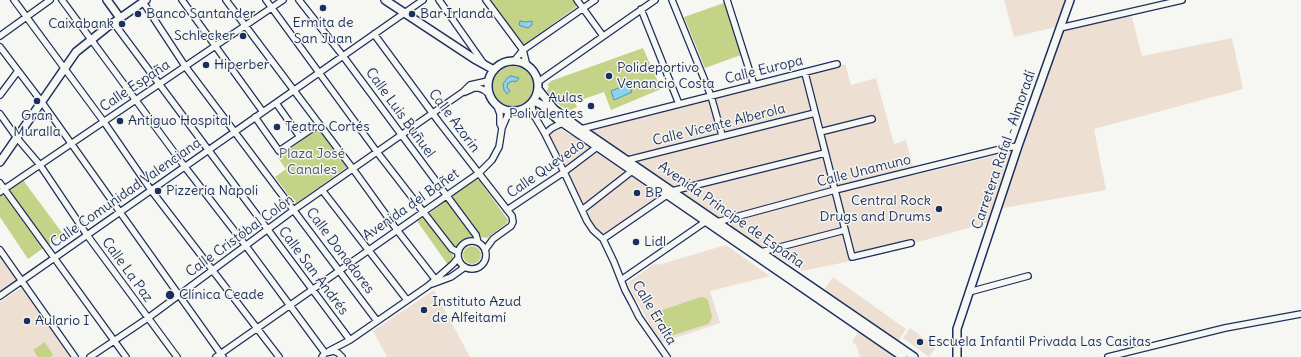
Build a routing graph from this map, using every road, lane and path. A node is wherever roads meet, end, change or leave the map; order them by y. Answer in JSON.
{"nodes":[{"id":1,"x":14,"y":0,"type":"edge"},
{"id":2,"x":50,"y":0,"type":"edge"},
{"id":3,"x":62,"y":0,"type":"edge"},
{"id":4,"x":107,"y":0,"type":"edge"},
{"id":5,"x":182,"y":0,"type":"edge"},
{"id":6,"x":226,"y":0,"type":"edge"},
{"id":7,"x":266,"y":0,"type":"edge"},
{"id":8,"x":283,"y":0,"type":"edge"},
{"id":9,"x":299,"y":0,"type":"edge"},
{"id":10,"x":385,"y":0,"type":"edge"},
{"id":11,"x":423,"y":0,"type":"edge"},
{"id":12,"x":439,"y":0,"type":"edge"},
{"id":13,"x":486,"y":0,"type":"edge"},
{"id":14,"x":577,"y":0,"type":"edge"},
{"id":15,"x":594,"y":0,"type":"edge"},
{"id":16,"x":655,"y":0,"type":"edge"},
{"id":17,"x":672,"y":0,"type":"edge"},
{"id":18,"x":727,"y":0,"type":"edge"},
{"id":19,"x":1070,"y":0,"type":"edge"},
{"id":20,"x":1182,"y":0,"type":"edge"},
{"id":21,"x":144,"y":1,"type":"edge"},
{"id":22,"x":271,"y":8,"type":"junction"},
{"id":23,"x":583,"y":8,"type":"junction"},
{"id":24,"x":641,"y":9,"type":"junction"},
{"id":25,"x":404,"y":13,"type":"junction"},
{"id":26,"x":27,"y":17,"type":"junction"},
{"id":27,"x":116,"y":20,"type":"junction"},
{"id":28,"x":245,"y":26,"type":"junction"},
{"id":29,"x":1060,"y":28,"type":"junction"},
{"id":30,"x":374,"y":34,"type":"junction"},
{"id":31,"x":0,"y":36,"type":"edge"},
{"id":32,"x":603,"y":36,"type":"junction"},
{"id":33,"x":91,"y":39,"type":"junction"},
{"id":34,"x":216,"y":46,"type":"junction"},
{"id":35,"x":0,"y":47,"type":"edge"},
{"id":36,"x":523,"y":50,"type":"junction"},
{"id":37,"x":344,"y":56,"type":"junction"},
{"id":38,"x":476,"y":60,"type":"junction"},
{"id":39,"x":514,"y":61,"type":"junction"},
{"id":40,"x":484,"y":64,"type":"junction"},
{"id":41,"x":837,"y":64,"type":"dead end"},
{"id":42,"x":185,"y":66,"type":"junction"},
{"id":43,"x":527,"y":66,"type":"junction"},
{"id":44,"x":65,"y":68,"type":"junction"},
{"id":45,"x":18,"y":71,"type":"junction"},
{"id":46,"x":319,"y":73,"type":"junction"},
{"id":47,"x":805,"y":73,"type":"junction"},
{"id":48,"x":491,"y":76,"type":"junction"},
{"id":49,"x":159,"y":84,"type":"junction"},
{"id":50,"x":538,"y":85,"type":"junction"},
{"id":51,"x":754,"y":85,"type":"junction"},
{"id":52,"x":294,"y":90,"type":"junction"},
{"id":53,"x":463,"y":92,"type":"junction"},
{"id":54,"x":489,"y":94,"type":"junction"},
{"id":55,"x":0,"y":95,"type":"edge"},
{"id":56,"x":711,"y":96,"type":"junction"},
{"id":57,"x":135,"y":100,"type":"junction"},
{"id":58,"x":41,"y":102,"type":"junction"},
{"id":59,"x":533,"y":102,"type":"junction"},
{"id":60,"x":276,"y":103,"type":"junction"},
{"id":61,"x":679,"y":104,"type":"junction"},
{"id":62,"x":497,"y":106,"type":"junction"},
{"id":63,"x":524,"y":109,"type":"junction"},
{"id":64,"x":263,"y":112,"type":"junction"},
{"id":65,"x":512,"y":112,"type":"junction"},
{"id":66,"x":815,"y":112,"type":"junction"},
{"id":67,"x":433,"y":113,"type":"junction"},
{"id":68,"x":0,"y":114,"type":"edge"},
{"id":69,"x":255,"y":117,"type":"junction"},
{"id":70,"x":535,"y":117,"type":"junction"},
{"id":71,"x":872,"y":119,"type":"dead end"},
{"id":72,"x":104,"y":122,"type":"junction"},
{"id":73,"x":563,"y":123,"type":"junction"},
{"id":74,"x":319,"y":124,"type":"junction"},
{"id":75,"x":502,"y":128,"type":"junction"},
{"id":76,"x":581,"y":129,"type":"junction"},
{"id":77,"x":235,"y":132,"type":"junction"},
{"id":78,"x":820,"y":132,"type":"junction"},
{"id":79,"x":545,"y":134,"type":"junction"},
{"id":80,"x":402,"y":135,"type":"junction"},
{"id":81,"x":722,"y":135,"type":"junction"},
{"id":82,"x":300,"y":137,"type":"junction"},
{"id":83,"x":17,"y":138,"type":"junction"},
{"id":84,"x":71,"y":144,"type":"junction"},
{"id":85,"x":1018,"y":146,"type":"junction"},
{"id":86,"x":598,"y":147,"type":"junction"},
{"id":87,"x":208,"y":150,"type":"junction"},
{"id":88,"x":377,"y":152,"type":"junction"},
{"id":89,"x":825,"y":153,"type":"junction"},
{"id":90,"x":628,"y":160,"type":"junction"},
{"id":91,"x":0,"y":162,"type":"edge"},
{"id":92,"x":40,"y":165,"type":"junction"},
{"id":93,"x":184,"y":167,"type":"junction"},
{"id":94,"x":353,"y":169,"type":"junction"},
{"id":95,"x":632,"y":171,"type":"junction"},
{"id":96,"x":564,"y":172,"type":"junction"},
{"id":97,"x":478,"y":173,"type":"junction"},
{"id":98,"x":0,"y":183,"type":"edge"},
{"id":99,"x":151,"y":190,"type":"junction"},
{"id":100,"x":322,"y":190,"type":"junction"},
{"id":101,"x":835,"y":190,"type":"junction"},
{"id":102,"x":3,"y":191,"type":"edge"},
{"id":103,"x":670,"y":193,"type":"junction"},
{"id":104,"x":446,"y":195,"type":"junction"},
{"id":105,"x":294,"y":210,"type":"junction"},
{"id":106,"x":508,"y":210,"type":"junction"},
{"id":107,"x":582,"y":210,"type":"junction"},
{"id":108,"x":424,"y":211,"type":"junction"},
{"id":109,"x":120,"y":212,"type":"junction"},
{"id":110,"x":706,"y":222,"type":"junction"},
{"id":111,"x":717,"y":222,"type":"junction"},
{"id":112,"x":267,"y":230,"type":"junction"},
{"id":113,"x":397,"y":230,"type":"junction"},
{"id":114,"x":845,"y":230,"type":"junction"},
{"id":115,"x":87,"y":235,"type":"junction"},
{"id":116,"x":493,"y":239,"type":"junction"},
{"id":117,"x":603,"y":239,"type":"junction"},
{"id":118,"x":479,"y":242,"type":"junction"},
{"id":119,"x":911,"y":243,"type":"dead end"},
{"id":120,"x":246,"y":246,"type":"junction"},
{"id":121,"x":0,"y":250,"type":"edge"},
{"id":122,"x":368,"y":250,"type":"junction"},
{"id":123,"x":485,"y":250,"type":"junction"},
{"id":124,"x":760,"y":252,"type":"junction"},
{"id":125,"x":458,"y":255,"type":"junction"},
{"id":126,"x":54,"y":258,"type":"junction"},
{"id":127,"x":465,"y":267,"type":"junction"},
{"id":128,"x":213,"y":270,"type":"junction"},
{"id":129,"x":339,"y":270,"type":"junction"},
{"id":130,"x":1028,"y":276,"type":"dead end"},
{"id":131,"x":435,"y":278,"type":"junction"},
{"id":132,"x":442,"y":280,"type":"junction"},
{"id":133,"x":621,"y":280,"type":"junction"},
{"id":134,"x":21,"y":281,"type":"junction"},
{"id":135,"x":428,"y":286,"type":"junction"},
{"id":136,"x":312,"y":290,"type":"junction"},
{"id":137,"x":970,"y":292,"type":"junction"},
{"id":138,"x":179,"y":295,"type":"junction"},
{"id":139,"x":0,"y":296,"type":"edge"},
{"id":140,"x":407,"y":300,"type":"junction"},
{"id":141,"x":290,"y":305,"type":"junction"},
{"id":142,"x":964,"y":308,"type":"junction"},
{"id":143,"x":1301,"y":314,"type":"edge"},
{"id":144,"x":148,"y":318,"type":"junction"},
{"id":145,"x":377,"y":321,"type":"junction"},
{"id":146,"x":257,"y":328,"type":"junction"},
{"id":147,"x":114,"y":340,"type":"junction"},
{"id":148,"x":348,"y":342,"type":"junction"},
{"id":149,"x":324,"y":355,"type":"edge"},
{"id":150,"x":220,"y":356,"type":"edge"},
{"id":151,"x":341,"y":356,"type":"edge"},
{"id":152,"x":75,"y":357,"type":"edge"},
{"id":153,"x":90,"y":357,"type":"edge"},
{"id":154,"x":126,"y":357,"type":"edge"},
{"id":155,"x":177,"y":357,"type":"edge"},
{"id":156,"x":279,"y":357,"type":"edge"},
{"id":157,"x":667,"y":357,"type":"edge"},
{"id":158,"x":903,"y":357,"type":"edge"},
{"id":159,"x":914,"y":357,"type":"edge"},
{"id":160,"x":957,"y":357,"type":"edge"},
{"id":161,"x":961,"y":357,"type":"edge"},
{"id":162,"x":1108,"y":357,"type":"edge"}],
"edges":[{"from":1,"to":26,"type":"street"},
{"from":2,"to":26,"type":"street"},
{"from":3,"to":33,"type":"street"},
{"from":4,"to":27,"type":"main road"},
{"from":5,"to":34,"type":"street"},
{"from":6,"to":28,"type":"street"},
{"from":7,"to":22,"type":"street"},
{"from":8,"to":22,"type":"street","name":"Calle España"},
{"from":9,"to":37,"type":"street","name":"Calle Luis Buñuel"},
{"from":10,"to":25,"type":"main road"},
{"from":11,"to":25,"type":"street","name":"Calle Comunidad Valenciana"},
{"from":12,"to":40,"type":"street"},
{"from":13,"to":36,"type":"street"},
{"from":14,"to":23,"type":"street"},
{"from":15,"to":23,"type":"street"},
{"from":16,"to":24,"type":"street"},
{"from":17,"to":56,"type":"street"},
{"from":18,"to":51,"type":"street"},
{"from":19,"to":29,"type":"main road","name":"Carretera Rafal - Almoradí"},
{"from":20,"to":29,"type":"street"},
{"from":21,"to":27,"type":"main road"},
{"from":21,"to":42,"type":"street","name":"Calle Donadores"},
{"from":22,"to":28,"type":"street","name":"Calle España"},
{"from":22,"to":46,"type":"street"},
{"from":23,"to":32,"type":"street"},
{"from":23,"to":36,"type":"street"},
{"from":24,"to":32,"type":"street"},
{"from":24,"to":61,"type":"street"},
{"from":25,"to":30,"type":"street","name":"Calle Comunidad Valenciana"},
{"from":25,"to":38,"type":"main road"},
{"from":26,"to":31,"type":"street"},
{"from":26,"to":44,"type":"street"},
{"from":27,"to":33,"type":"main road"},
{"from":27,"to":49,"type":"street","name":"Calle San Andrés"},
{"from":28,"to":34,"type":"street","name":"Calle España"},
{"from":28,"to":52,"type":"street"},
{"from":29,"to":85,"type":"main road","name":"Carretera Rafal - Almoradí"},
{"from":30,"to":37,"type":"street","name":"Calle Comunidad Valenciana"},
{"from":30,"to":67,"type":"street","name":"Calle Azorín"},
{"from":32,"to":50,"type":"street"},
{"from":33,"to":44,"type":"main road"},
{"from":33,"to":57,"type":"street"},
{"from":34,"to":42,"type":"street","name":"Calle España"},
{"from":34,"to":64,"type":"street"},
{"from":35,"to":45,"type":"street"},
{"from":36,"to":39,"type":"street"},
{"from":36,"to":43,"type":"street"},
{"from":37,"to":46,"type":"street","name":"Calle Comunidad Valenciana"},
{"from":37,"to":80,"type":"street","name":"Calle Luis Buñuel"},
{"from":38,"to":40,"type":"main road"},
{"from":38,"to":48,"type":"main road"},
{"from":39,"to":43,"type":"main road"},
{"from":39,"to":48,"type":"main road"},
{"from":40,"to":48,"type":"main road"},
{"from":41,"to":47,"type":"street","name":"Calle Europa"},
{"from":42,"to":49,"type":"street","name":"Calle España"},
{"from":42,"to":77,"type":"street","name":"Calle Donadores"},
{"from":43,"to":50,"type":"main road"},
{"from":44,"to":58,"type":"main road"},
{"from":44,"to":72,"type":"street"},
{"from":45,"to":55,"type":"street"},
{"from":45,"to":58,"type":"street"},
{"from":46,"to":52,"type":"street","name":"Calle Comunidad Valenciana"},
{"from":46,"to":88,"type":"street"},
{"from":47,"to":51,"type":"street","name":"Calle Europa"},
{"from":47,"to":66,"type":"street"},
{"from":48,"to":53,"type":"street","name":"Calle Cristóbal Colón"},
{"from":48,"to":54,"type":"main road"},
{"from":49,"to":57,"type":"street","name":"Calle España"},
{"from":49,"to":87,"type":"street","name":"Calle San Andrés"},
{"from":50,"to":59,"type":"main road"},
{"from":50,"to":76,"type":"main road","name":"Avenida Príncipe de España"},
{"from":51,"to":56,"type":"street","name":"Calle Europa"},
{"from":52,"to":60,"type":"street","name":"Calle Comunidad Valenciana"},
{"from":52,"to":74,"type":"street"},
{"from":53,"to":54,"type":"street","name":"Calle Cristóbal Colón"},
{"from":53,"to":67,"type":"street","name":"Calle Cristóbal Colón"},
{"from":54,"to":62,"type":"main road"},
{"from":56,"to":61,"type":"street","name":"Calle Europa"},
{"from":56,"to":81,"type":"street"},
{"from":57,"to":72,"type":"street","name":"Calle España"},
{"from":57,"to":93,"type":"street"},
{"from":58,"to":83,"type":"main road"},
{"from":58,"to":84,"type":"street"},
{"from":59,"to":63,"type":"main road"},
{"from":59,"to":70,"type":"street"},
{"from":59,"to":73,"type":"main road","name":"Avenida Príncipe de España"},
{"from":60,"to":64,"type":"street","name":"Calle Comunidad Valenciana"},
{"from":60,"to":82,"type":"street"},
{"from":61,"to":76,"type":"street","name":"Calle Europa"},
{"from":62,"to":65,"type":"main road"},
{"from":62,"to":75,"type":"street","name":"Avenida del Bañet"},
{"from":63,"to":65,"type":"main road"},
{"from":63,"to":70,"type":"street"},
{"from":64,"to":69,"type":"street","name":"Calle Comunidad Valenciana"},
{"from":65,"to":75,"type":"street","name":"Avenida del Bañet"},
{"from":66,"to":78,"type":"street"},
{"from":66,"to":81,"type":"street","name":"Calle Vicente Alberola"},
{"from":67,"to":80,"type":"street","name":"Calle Cristóbal Colón"},
{"from":67,"to":97,"type":"street","name":"Calle Azorín"},
{"from":68,"to":83,"type":"street","name":"Calle La Paz"},
{"from":69,"to":77,"type":"street","name":"Calle Comunidad Valenciana"},
{"from":69,"to":82,"type":"street"},
{"from":70,"to":79,"type":"street","name":"Calle Eralta"},
{"from":71,"to":78,"type":"street"},
{"from":72,"to":84,"type":"street","name":"Calle España"},
{"from":72,"to":99,"type":"street"},
{"from":73,"to":79,"type":"street"},
{"from":73,"to":86,"type":"main road","name":"Avenida Príncipe de España"},
{"from":74,"to":82,"type":"street"},
{"from":74,"to":94,"type":"street"},
{"from":75,"to":97,"type":"street","name":"Avenida del Bañet"},
{"from":76,"to":90,"type":"main road","name":"Avenida Príncipe de España"},
{"from":77,"to":87,"type":"street","name":"Calle Comunidad Valenciana"},
{"from":77,"to":105,"type":"street","name":"Calle Donadores"},
{"from":78,"to":89,"type":"street"},
{"from":79,"to":96,"type":"street","name":"Calle Eralta"},
{"from":80,"to":88,"type":"street","name":"Calle Cristóbal Colón"},
{"from":80,"to":104,"type":"street","name":"Calle Luis Buñuel"},
{"from":81,"to":90,"type":"street","name":"Calle Vicente Alberola"},
{"from":83,"to":91,"type":"main road"},
{"from":83,"to":92,"type":"street","name":"Calle La Paz"},
{"from":84,"to":92,"type":"street","name":"Calle España"},
{"from":84,"to":109,"type":"street"},
{"from":85,"to":101,"type":"street","name":"Calle Unamuno"},
{"from":85,"to":137,"type":"main road","name":"Carretera Rafal - Almoradí"},
{"from":86,"to":95,"type":"main road","name":"Avenida Príncipe de España"},
{"from":86,"to":96,"type":"street","name":"Calle Quevedo"},
{"from":87,"to":93,"type":"street","name":"Calle Comunidad Valenciana"},
{"from":87,"to":112,"type":"street","name":"Calle San Andrés"},
{"from":88,"to":94,"type":"street","name":"Calle Cristóbal Colón"},
{"from":88,"to":108,"type":"street"},
{"from":89,"to":101,"type":"street"},
{"from":89,"to":103,"type":"street"},
{"from":90,"to":103,"type":"main road","name":"Avenida Príncipe de España"},
{"from":92,"to":102,"type":"street","name":"Calle España"},
{"from":92,"to":115,"type":"street","name":"Calle La Paz"},
{"from":93,"to":99,"type":"street","name":"Calle Comunidad Valenciana"},
{"from":93,"to":120,"type":"street"},
{"from":94,"to":100,"type":"street","name":"Calle Cristóbal Colón"},
{"from":94,"to":113,"type":"street"},
{"from":95,"to":103,"type":"main road","name":"Avenida Príncipe de España"},
{"from":95,"to":107,"type":"street"},
{"from":96,"to":106,"type":"street","name":"Calle Quevedo"},
{"from":96,"to":107,"type":"street","name":"Calle Eralta"},
{"from":97,"to":104,"type":"street","name":"Avenida del Bañet"},
{"from":97,"to":106,"type":"street","name":"Calle Azorín"},
{"from":98,"to":102,"type":"street"},
{"from":99,"to":109,"type":"street","name":"Calle Comunidad Valenciana"},
{"from":99,"to":128,"type":"street"},
{"from":100,"to":105,"type":"street","name":"Calle Cristóbal Colón"},
{"from":100,"to":122,"type":"street"},
{"from":101,"to":111,"type":"street","name":"Calle Unamuno"},
{"from":101,"to":114,"type":"street"},
{"from":102,"to":126,"type":"street"},
{"from":103,"to":110,"type":"main road","name":"Avenida Príncipe de España"},
{"from":103,"to":111,"type":"main road","name":"Avenida Príncipe de España"},
{"from":103,"to":117,"type":"street"},
{"from":104,"to":108,"type":"street","name":"Avenida del Bañet"},
{"from":104,"to":118,"type":"street","name":"Calle Luis Buñuel"},
{"from":105,"to":112,"type":"street","name":"Calle Cristóbal Colón"},
{"from":105,"to":129,"type":"street","name":"Calle Donadores"},
{"from":106,"to":116,"type":"street","name":"Calle Azorín"},
{"from":107,"to":117,"type":"street","name":"Calle Eralta"},
{"from":108,"to":113,"type":"street","name":"Avenida del Bañet"},
{"from":108,"to":125,"type":"street"},
{"from":109,"to":115,"type":"street","name":"Calle Comunidad Valenciana"},
{"from":109,"to":138,"type":"street"},
{"from":110,"to":133,"type":"street"},
{"from":110,"to":158,"type":"main road","name":"Avenida Príncipe de España"},
{"from":111,"to":124,"type":"main road","name":"Avenida Príncipe de España"},
{"from":112,"to":120,"type":"street","name":"Calle Cristóbal Colón"},
{"from":112,"to":136,"type":"street","name":"Calle San Andrés"},
{"from":113,"to":122,"type":"street","name":"Avenida del Bañet"},
{"from":113,"to":131,"type":"street"},
{"from":114,"to":119,"type":"street"},
{"from":114,"to":124,"type":"street"},
{"from":115,"to":126,"type":"street","name":"Calle Comunidad Valenciana"},
{"from":115,"to":144,"type":"street","name":"Calle La Paz"},
{"from":116,"to":118,"type":"street"},
{"from":116,"to":123,"type":"street"},
{"from":117,"to":133,"type":"street","name":"Calle Eralta"},
{"from":118,"to":123,"type":"street"},
{"from":118,"to":125,"type":"street"},
{"from":120,"to":128,"type":"street","name":"Calle Cristóbal Colón"},
{"from":120,"to":141,"type":"street"},
{"from":121,"to":134,"type":"street"},
{"from":122,"to":129,"type":"street","name":"Avenida del Bañet"},
{"from":122,"to":140,"type":"street"},
{"from":123,"to":127,"type":"street"},
{"from":124,"to":159,"type":"main road","name":"Avenida Príncipe de España"},
{"from":125,"to":127,"type":"street"},
{"from":125,"to":131,"type":"street"},
{"from":126,"to":134,"type":"street","name":"Calle Comunidad Valenciana"},
{"from":126,"to":147,"type":"street"},
{"from":127,"to":132,"type":"street"},
{"from":128,"to":138,"type":"street","name":"Calle Cristóbal Colón"},
{"from":128,"to":146,"type":"street"},
{"from":129,"to":136,"type":"street","name":"Avenida del Bañet"},
{"from":129,"to":145,"type":"street","name":"Calle Donadores"},
{"from":130,"to":137,"type":"street"},
{"from":131,"to":132,"type":"street"},
{"from":131,"to":135,"type":"street"},
{"from":132,"to":135,"type":"street"},
{"from":133,"to":157,"type":"street","name":"Calle Eralta"},
{"from":134,"to":139,"type":"street","name":"Calle Comunidad Valenciana"},
{"from":134,"to":152,"type":"street"},
{"from":135,"to":140,"type":"street"},
{"from":136,"to":141,"type":"street","name":"Avenida del Bañet"},
{"from":136,"to":148,"type":"street","name":"Calle San Andrés"},
{"from":137,"to":142,"type":"main road","name":"Carretera Rafal - Almoradí"},
{"from":138,"to":144,"type":"street","name":"Calle Cristóbal Colón"},
{"from":138,"to":150,"type":"street"},
{"from":140,"to":145,"type":"street"},
{"from":141,"to":146,"type":"street","name":"Avenida del Bañet"},
{"from":141,"to":149,"type":"street"},
{"from":142,"to":160,"type":"main road","name":"Carretera Rafal - Almoradí"},
{"from":142,"to":161,"type":"main road","name":"Carretera Rafal - Almoradí"},
{"from":143,"to":162,"type":"street"},
{"from":144,"to":147,"type":"street","name":"Calle Cristóbal Colón"},
{"from":144,"to":155,"type":"street","name":"Calle La Paz"},
{"from":145,"to":148,"type":"street"},
{"from":146,"to":150,"type":"street","name":"Avenida del Bañet"},
{"from":146,"to":156,"type":"street"},
{"from":147,"to":153,"type":"street","name":"Calle Cristóbal Colón"},
{"from":147,"to":154,"type":"street"},
{"from":148,"to":149,"type":"street"},
{"from":148,"to":151,"type":"street"},
{"from":149,"to":151,"type":"street"}]}
